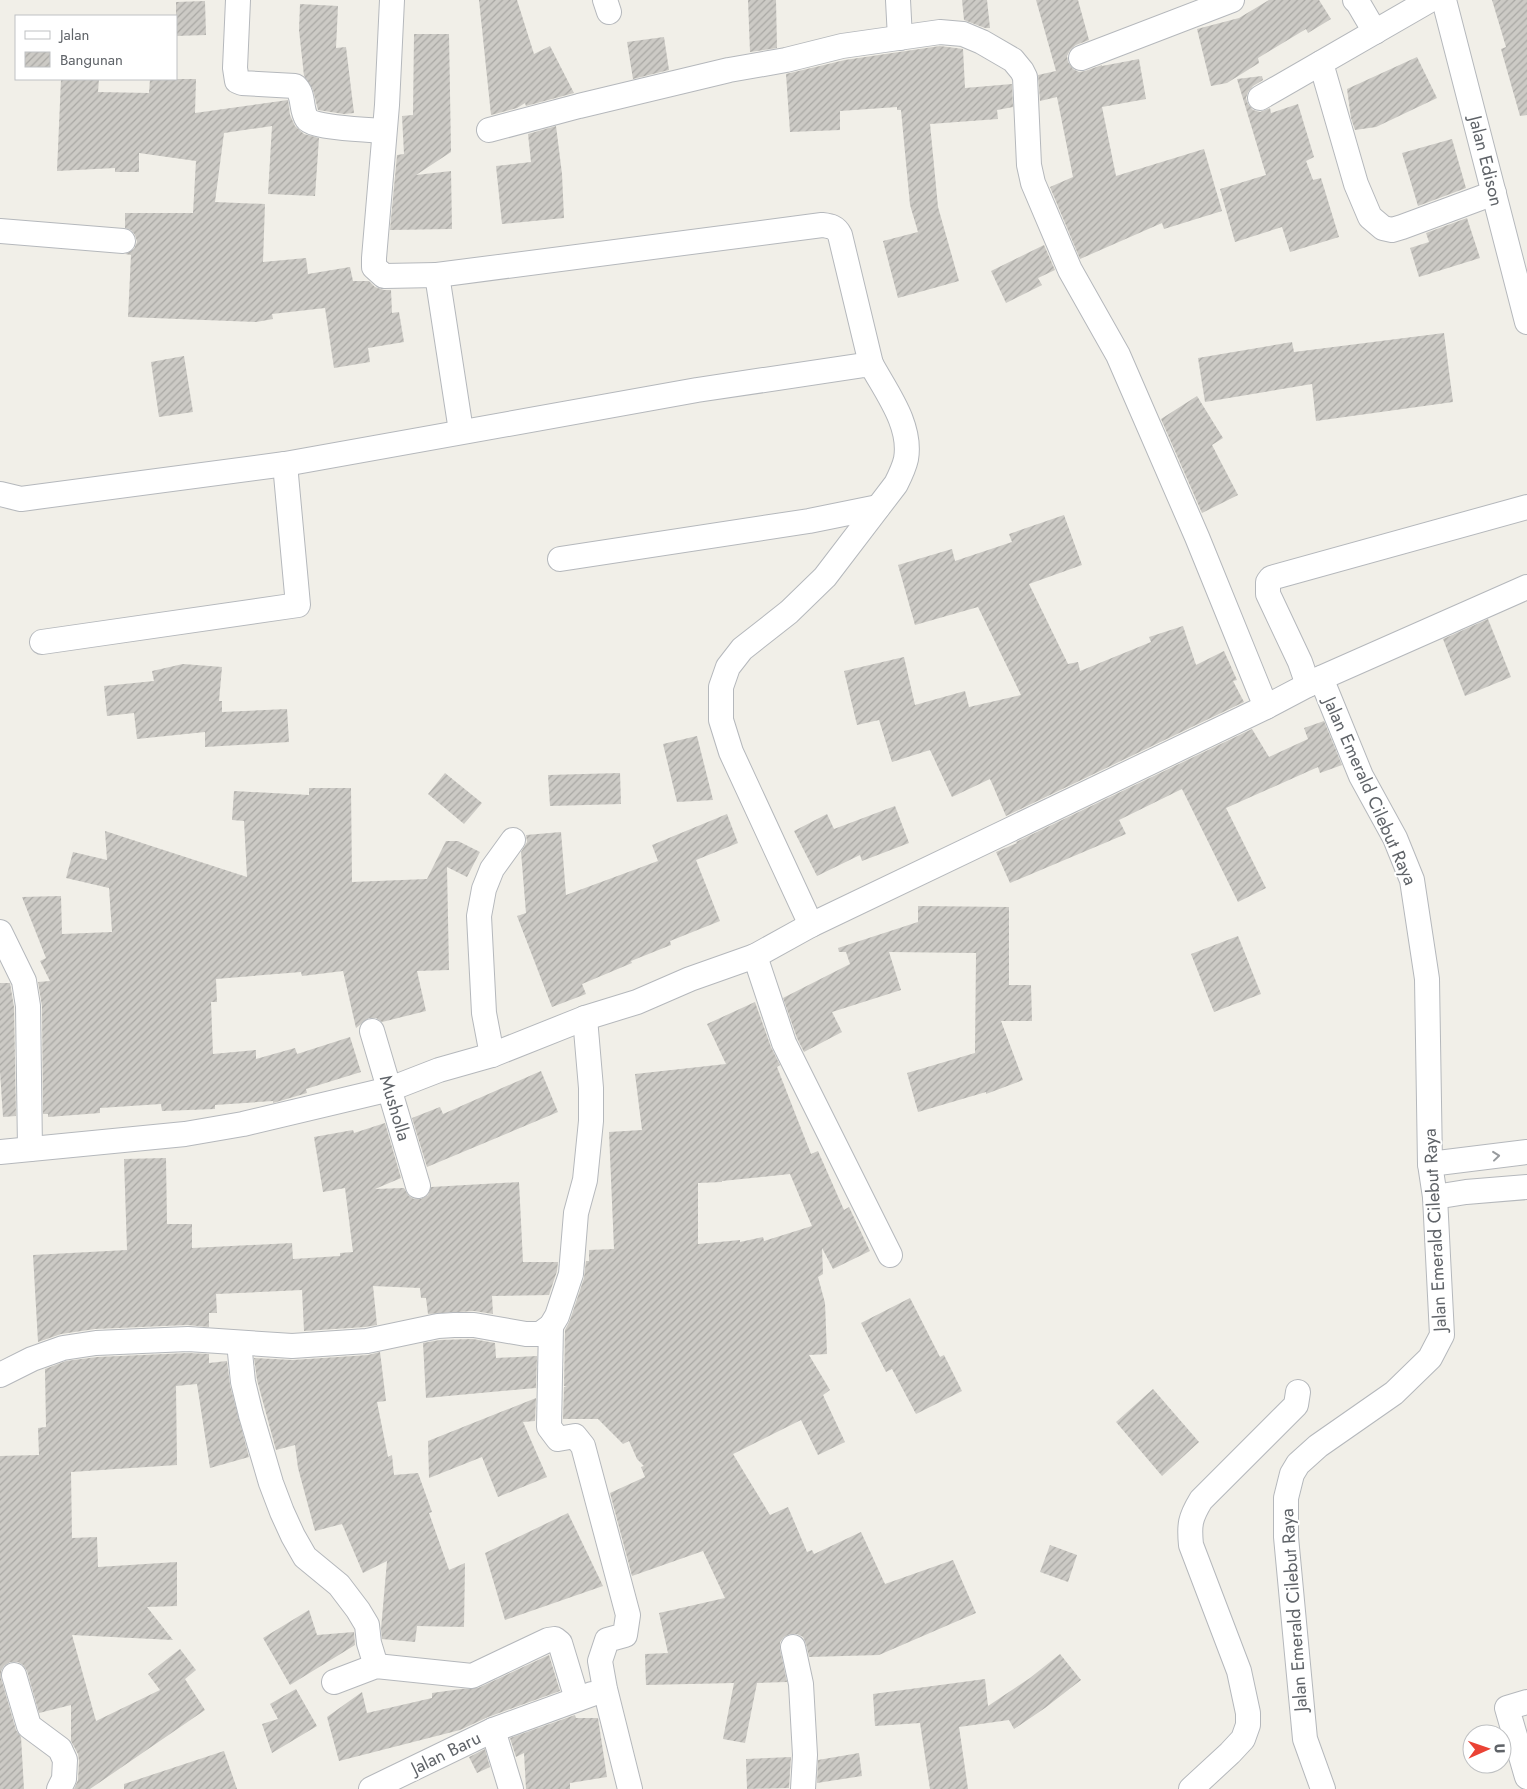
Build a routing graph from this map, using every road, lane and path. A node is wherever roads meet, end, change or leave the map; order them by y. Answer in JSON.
{"nodes":[{"id":1,"x":238,"y":0,"type":"edge"},
{"id":2,"x":392,"y":0,"type":"edge"},
{"id":3,"x":898,"y":0,"type":"edge"},
{"id":4,"x":1232,"y":0,"type":"edge"},
{"id":5,"x":1355,"y":0,"type":"edge"},
{"id":6,"x":1430,"y":0,"type":"edge"},
{"id":7,"x":1444,"y":0,"type":"edge"},
{"id":8,"x":1375,"y":32,"type":"junction"},
{"id":9,"x":900,"y":38,"type":"junction"},
{"id":10,"x":1081,"y":58,"type":"dead end"},
{"id":11,"x":1321,"y":63,"type":"junction"},
{"id":12,"x":1260,"y":98,"type":"dead end"},
{"id":13,"x":490,"y":130,"type":"dead end"},
{"id":14,"x":384,"y":131,"type":"junction"},
{"id":15,"x":1494,"y":193,"type":"junction"},
{"id":16,"x":0,"y":231,"type":"edge"},
{"id":17,"x":123,"y":241,"type":"dead end"},
{"id":18,"x":437,"y":275,"type":"junction"},
{"id":19,"x":1527,"y":322,"type":"edge"},
{"id":20,"x":871,"y":364,"type":"junction"},
{"id":21,"x":461,"y":432,"type":"junction"},
{"id":22,"x":285,"y":464,"type":"junction"},
{"id":23,"x":0,"y":494,"type":"edge"},
{"id":24,"x":878,"y":507,"type":"junction"},
{"id":25,"x":1527,"y":507,"type":"edge"},
{"id":26,"x":560,"y":559,"type":"dead end"},
{"id":27,"x":1527,"y":587,"type":"edge"},
{"id":28,"x":42,"y":642,"type":"dead end"},
{"id":29,"x":1315,"y":682,"type":"junction"},
{"id":30,"x":1266,"y":707,"type":"junction"},
{"id":31,"x":513,"y":840,"type":"dead end"},
{"id":32,"x":810,"y":925,"type":"junction"},
{"id":33,"x":0,"y":932,"type":"edge"},
{"id":34,"x":755,"y":956,"type":"junction"},
{"id":35,"x":585,"y":1018,"type":"junction"},
{"id":36,"x":372,"y":1031,"type":"dead end"},
{"id":37,"x":492,"y":1055,"type":"junction"},
{"id":38,"x":390,"y":1089,"type":"junction"},
{"id":39,"x":30,"y":1149,"type":"junction"},
{"id":40,"x":0,"y":1152,"type":"edge"},
{"id":41,"x":1527,"y":1152,"type":"edge"},
{"id":42,"x":1430,"y":1164,"type":"junction"},
{"id":43,"x":418,"y":1186,"type":"dead end"},
{"id":44,"x":1527,"y":1187,"type":"edge"},
{"id":45,"x":1434,"y":1197,"type":"junction"},
{"id":46,"x":890,"y":1255,"type":"dead end"},
{"id":47,"x":551,"y":1326,"type":"junction"},
{"id":48,"x":239,"y":1343,"type":"junction"},
{"id":49,"x":0,"y":1375,"type":"edge"},
{"id":50,"x":1298,"y":1392,"type":"dead end"},
{"id":51,"x":793,"y":1647,"type":"dead end"},
{"id":52,"x":376,"y":1666,"type":"junction"},
{"id":53,"x":14,"y":1675,"type":"dead end"},
{"id":54,"x":334,"y":1682,"type":"dead end"},
{"id":55,"x":605,"y":1689,"type":"junction"},
{"id":56,"x":577,"y":1699,"type":"junction"},
{"id":57,"x":1527,"y":1702,"type":"edge"},
{"id":58,"x":493,"y":1730,"type":"junction"},
{"id":59,"x":1527,"y":1777,"type":"edge"},
{"id":60,"x":59,"y":1789,"type":"edge"},
{"id":61,"x":371,"y":1789,"type":"edge"},
{"id":62,"x":511,"y":1789,"type":"edge"},
{"id":63,"x":630,"y":1789,"type":"edge"},
{"id":64,"x":803,"y":1789,"type":"edge"},
{"id":65,"x":1191,"y":1789,"type":"edge"},
{"id":66,"x":1322,"y":1789,"type":"edge"}],
"edges":[{"from":1,"to":14,"type":"street"},
{"from":2,"to":14,"type":"street"},
{"from":3,"to":9,"type":"street"},
{"from":4,"to":10,"type":"street"},
{"from":5,"to":8,"type":"street"},
{"from":6,"to":8,"type":"street"},
{"from":7,"to":15,"type":"street","name":"Jalan Edison"},
{"from":8,"to":11,"type":"street"},
{"from":9,"to":13,"type":"street"},
{"from":9,"to":30,"type":"street"},
{"from":11,"to":12,"type":"street"},
{"from":11,"to":15,"type":"street"},
{"from":14,"to":18,"type":"street"},
{"from":15,"to":19,"type":"street","name":"Jalan Edison"},
{"from":16,"to":17,"type":"street"},
{"from":18,"to":20,"type":"street"},
{"from":18,"to":21,"type":"street"},
{"from":20,"to":21,"type":"street"},
{"from":20,"to":24,"type":"street"},
{"from":21,"to":22,"type":"street"},
{"from":22,"to":23,"type":"street"},
{"from":22,"to":28,"type":"street"},
{"from":24,"to":26,"type":"street"},
{"from":24,"to":32,"type":"street"},
{"from":25,"to":29,"type":"street","name":"Jalan Emerald Cilebut Raya"},
{"from":27,"to":29,"type":"street"},
{"from":29,"to":30,"type":"street"},
{"from":29,"to":42,"type":"street","name":"Jalan Emerald Cilebut Raya"},
{"from":30,"to":32,"type":"street"},
{"from":31,"to":37,"type":"street"},
{"from":32,"to":34,"type":"street"},
{"from":33,"to":39,"type":"street"},
{"from":34,"to":35,"type":"street"},
{"from":34,"to":46,"type":"street"},
{"from":35,"to":37,"type":"street"},
{"from":35,"to":47,"type":"street"},
{"from":36,"to":38,"type":"street","name":"Musholla"},
{"from":37,"to":38,"type":"street"},
{"from":38,"to":39,"type":"street"},
{"from":38,"to":43,"type":"street","name":"Musholla"},
{"from":39,"to":40,"type":"street"},
{"from":42,"to":41,"type":"street","one_way":true},
{"from":42,"to":45,"type":"street","name":"Jalan Emerald Cilebut Raya"},
{"from":44,"to":45,"type":"street"},
{"from":45,"to":66,"type":"street","name":"Jalan Emerald Cilebut Raya"},
{"from":47,"to":48,"type":"street"},
{"from":47,"to":55,"type":"street"},
{"from":48,"to":49,"type":"street"},
{"from":48,"to":52,"type":"street"},
{"from":50,"to":65,"type":"street"},
{"from":51,"to":64,"type":"street"},
{"from":52,"to":54,"type":"street"},
{"from":52,"to":56,"type":"street"},
{"from":53,"to":60,"type":"street"},
{"from":55,"to":56,"type":"street","name":"Jalan Baru"},
{"from":55,"to":63,"type":"street"},
{"from":56,"to":58,"type":"street","name":"Jalan Baru"},
{"from":57,"to":59,"type":"street"},
{"from":58,"to":61,"type":"street","name":"Jalan Baru"},
{"from":58,"to":62,"type":"street"}]}
